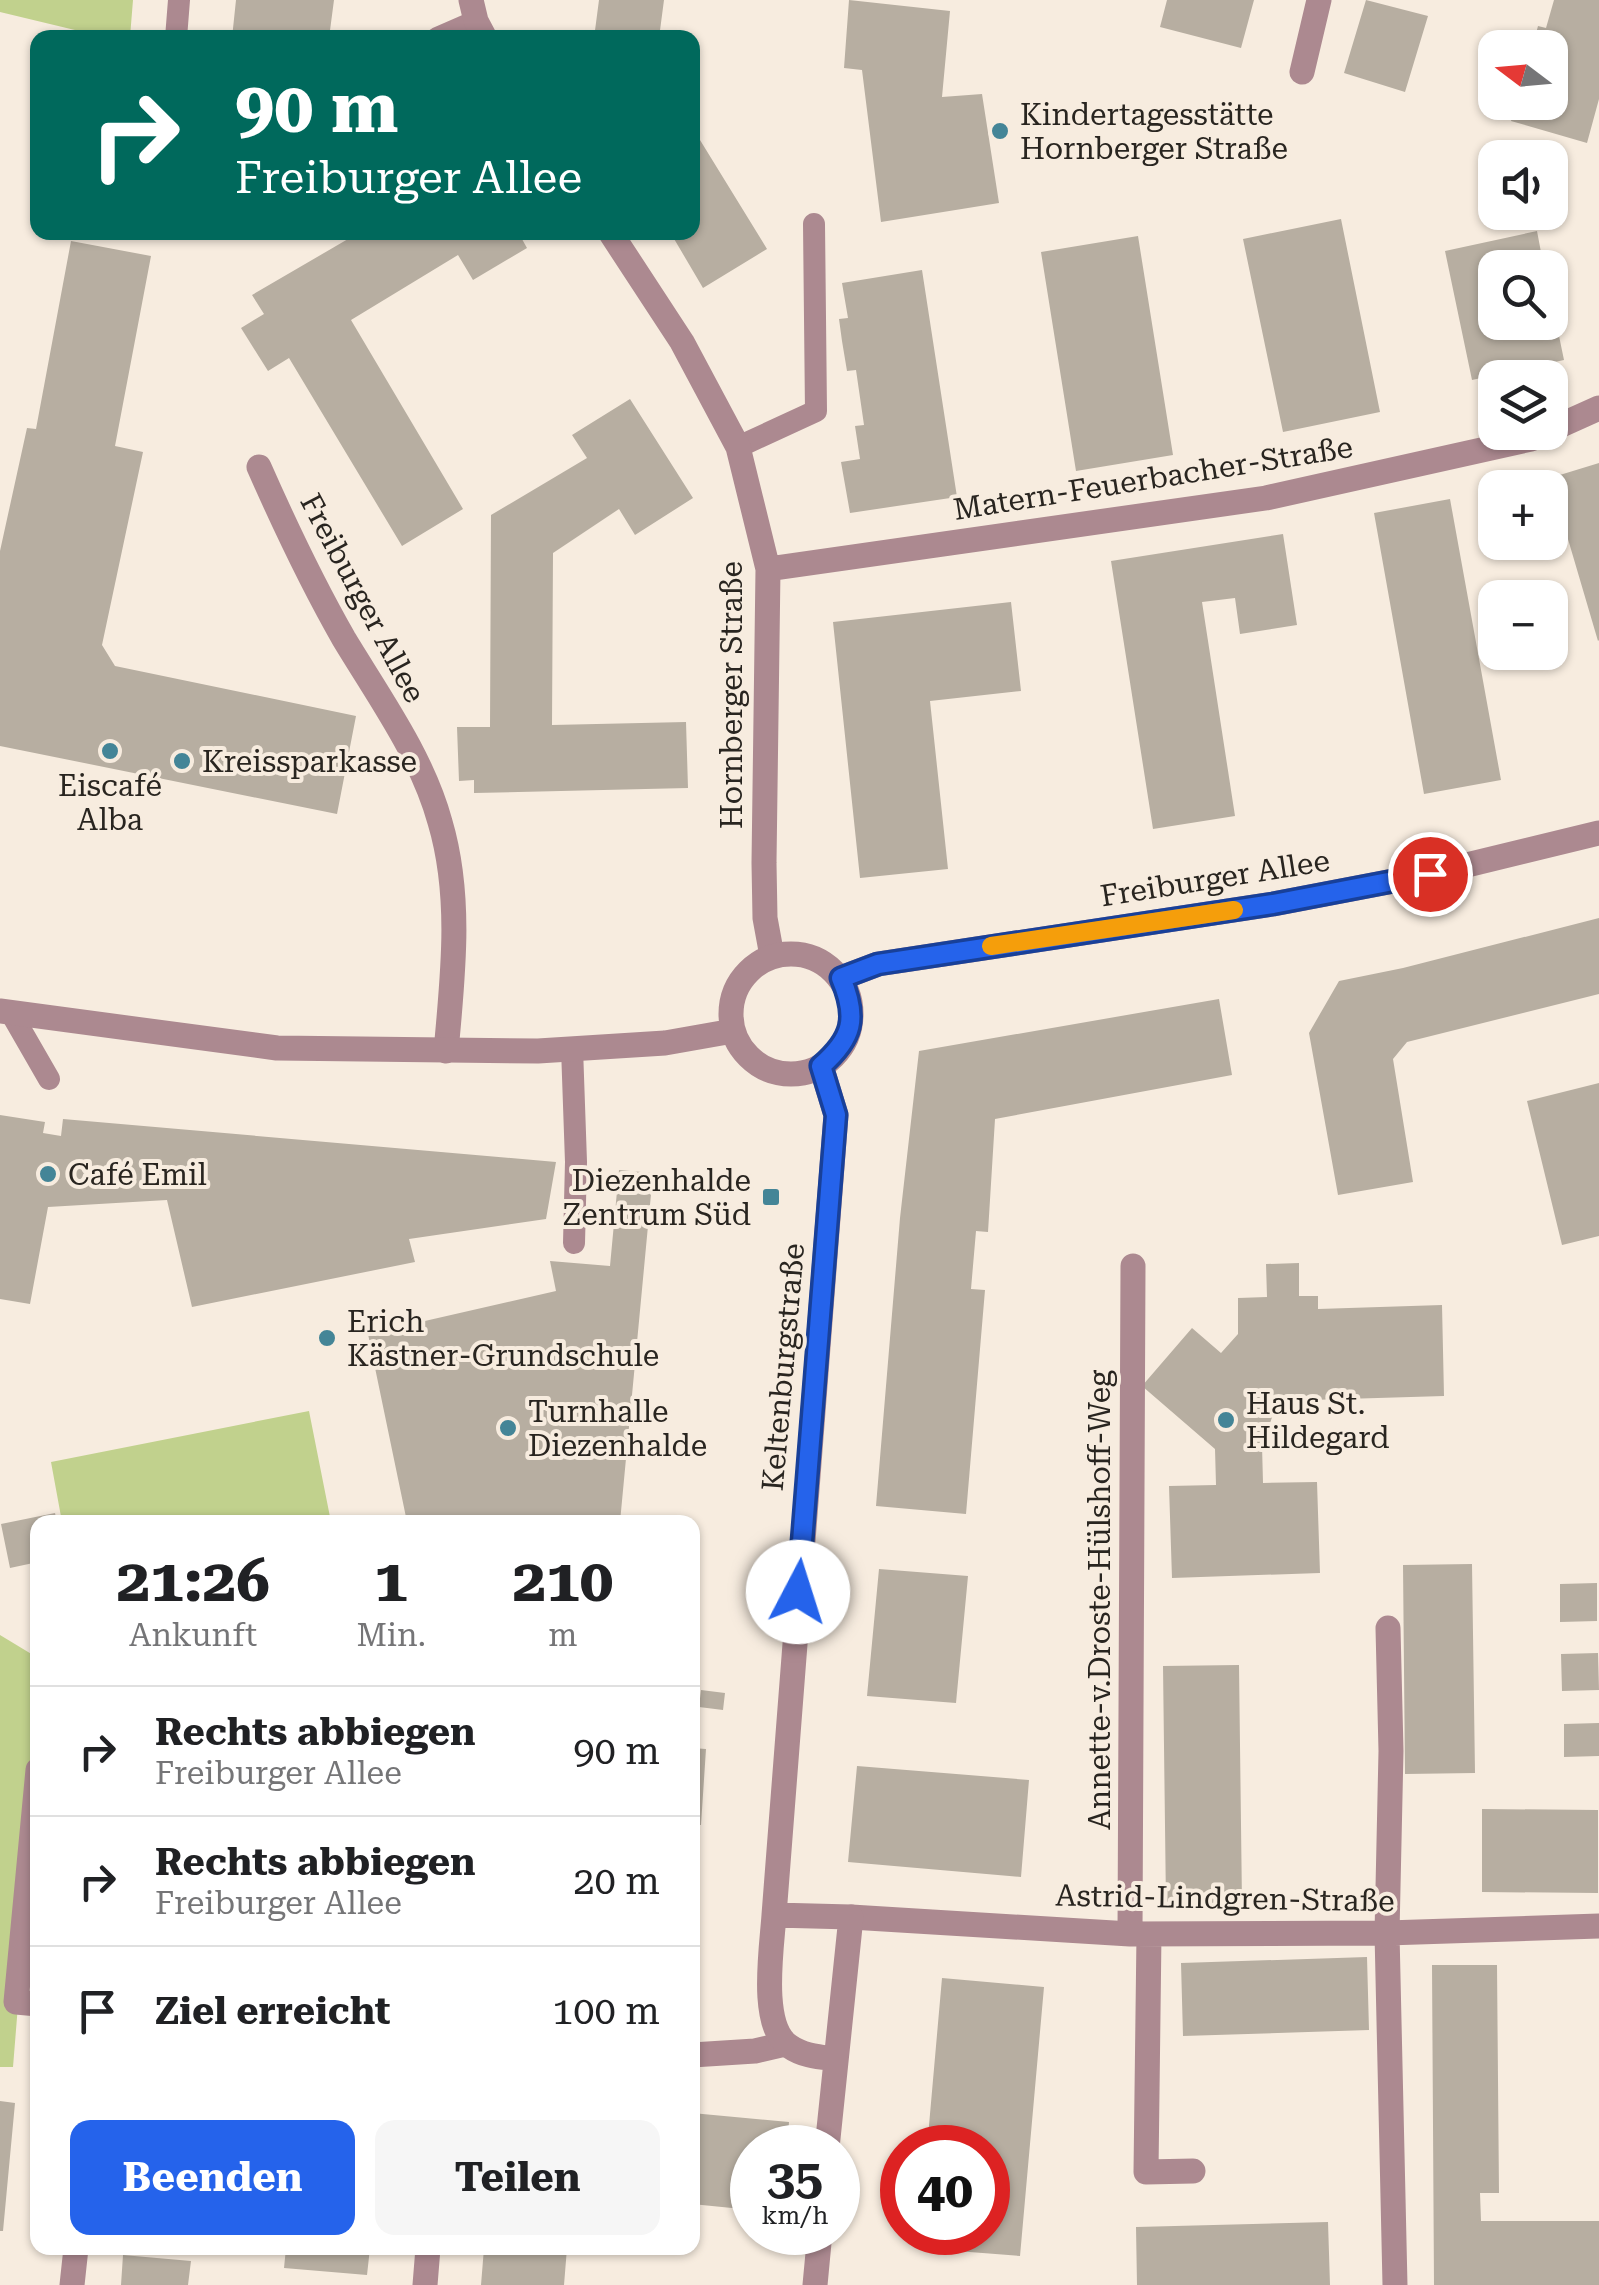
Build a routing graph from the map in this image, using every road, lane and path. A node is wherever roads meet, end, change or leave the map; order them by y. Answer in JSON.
{"nodes":[{"id":1,"x":179,"y":0,"type":"edge"},
{"id":2,"x":1320,"y":0,"type":"edge"},
{"id":3,"x":177,"y":30,"type":"edge"},
{"id":4,"x":1302,"y":72,"type":"dead end"},
{"id":5,"x":814,"y":224,"type":"dead end"},
{"id":6,"x":615,"y":240,"type":"edge"},
{"id":7,"x":1599,"y":408,"type":"edge"},
{"id":8,"x":1568,"y":422,"type":"edge"},
{"id":9,"x":738,"y":447,"type":"junction"},
{"id":10,"x":1482,"y":450,"type":"edge"},
{"id":11,"x":259,"y":467,"type":"dead end"},
{"id":12,"x":768,"y":569,"type":"junction"},
{"id":13,"x":1599,"y":833,"type":"edge"},
{"id":14,"x":772,"y":956,"type":"junction"},
{"id":15,"x":841,"y":978,"type":"junction"},
{"id":16,"x":5,"y":1012,"type":"edge"},
{"id":17,"x":733,"y":1031,"type":"junction"},
{"id":18,"x":572,"y":1048,"type":"junction"},
{"id":19,"x":446,"y":1051,"type":"junction"},
{"id":20,"x":821,"y":1066,"type":"junction"},
{"id":21,"x":49,"y":1079,"type":"dead end"},
{"id":22,"x":574,"y":1243,"type":"dead end"},
{"id":23,"x":1133,"y":1266,"type":"dead end"},
{"id":24,"x":1388,"y":1628,"type":"dead end"},
{"id":25,"x":30,"y":1854,"type":"edge"},
{"id":26,"x":774,"y":1915,"type":"junction"},
{"id":27,"x":851,"y":1917,"type":"junction"},
{"id":28,"x":1599,"y":1926,"type":"edge"},
{"id":29,"x":1388,"y":1933,"type":"junction"},
{"id":30,"x":1140,"y":1934,"type":"junction"},
{"id":31,"x":30,"y":2003,"type":"edge"},
{"id":32,"x":785,"y":2044,"type":"junction"},
{"id":33,"x":700,"y":2054,"type":"edge"},
{"id":34,"x":835,"y":2059,"type":"junction"},
{"id":35,"x":829,"y":2125,"type":"edge"},
{"id":36,"x":1194,"y":2171,"type":"dead end"},
{"id":37,"x":75,"y":2255,"type":"edge"},
{"id":38,"x":427,"y":2255,"type":"edge"},
{"id":39,"x":818,"y":2255,"type":"edge"},
{"id":40,"x":72,"y":2285,"type":"edge"},
{"id":41,"x":425,"y":2285,"type":"edge"},
{"id":42,"x":815,"y":2285,"type":"edge"},
{"id":43,"x":1395,"y":2285,"type":"edge"}],
"edges":[{"from":1,"to":3,"type":"lane"},
{"from":2,"to":4,"type":"street"},
{"from":5,"to":9,"type":"lane"},
{"from":6,"to":9,"type":"street","name":"Hornberger Straße"},
{"from":7,"to":8,"type":"street","name":"Matern-Feuerbacher-Straße"},
{"from":9,"to":12,"type":"street","name":"Hornberger Straße"},
{"from":10,"to":12,"type":"street","name":"Matern-Feuerbacher-Straße"},
{"from":11,"to":19,"type":"street","name":"Freiburger Allee"},
{"from":12,"to":14,"type":"street","name":"Hornberger Straße"},
{"from":13,"to":15,"type":"street","name":"Freiburger Allee"},
{"from":14,"to":15,"type":"street"},
{"from":14,"to":17,"type":"street"},
{"from":15,"to":20,"type":"street"},
{"from":16,"to":19,"type":"street"},
{"from":16,"to":21,"type":"lane"},
{"from":17,"to":18,"type":"street"},
{"from":17,"to":20,"type":"street"},
{"from":18,"to":19,"type":"street"},
{"from":18,"to":22,"type":"lane"},
{"from":20,"to":26,"type":"street","name":"Keltenburgstraße"},
{"from":23,"to":30,"type":"street","name":"Annette-v.Droste-Hülshoff-Weg"},
{"from":24,"to":29,"type":"street"},
{"from":25,"to":31,"type":"street"},
{"from":26,"to":27,"type":"street"},
{"from":26,"to":32,"type":"street","name":"Keltenburgstraße"},
{"from":27,"to":30,"type":"street","name":"Astrid-Lindgren-Straße"},
{"from":27,"to":34,"type":"street"},
{"from":28,"to":29,"type":"street","name":"Astrid-Lindgren-Straße"},
{"from":29,"to":30,"type":"street","name":"Astrid-Lindgren-Straße"},
{"from":29,"to":43,"type":"street"},
{"from":30,"to":36,"type":"street","name":"Annette-v.Droste-Hülshoff-Weg"},
{"from":32,"to":33,"type":"street"},
{"from":32,"to":34,"type":"street"},
{"from":34,"to":35,"type":"street"},
{"from":37,"to":40,"type":"street"},
{"from":38,"to":41,"type":"street"},
{"from":39,"to":42,"type":"street"}]}
